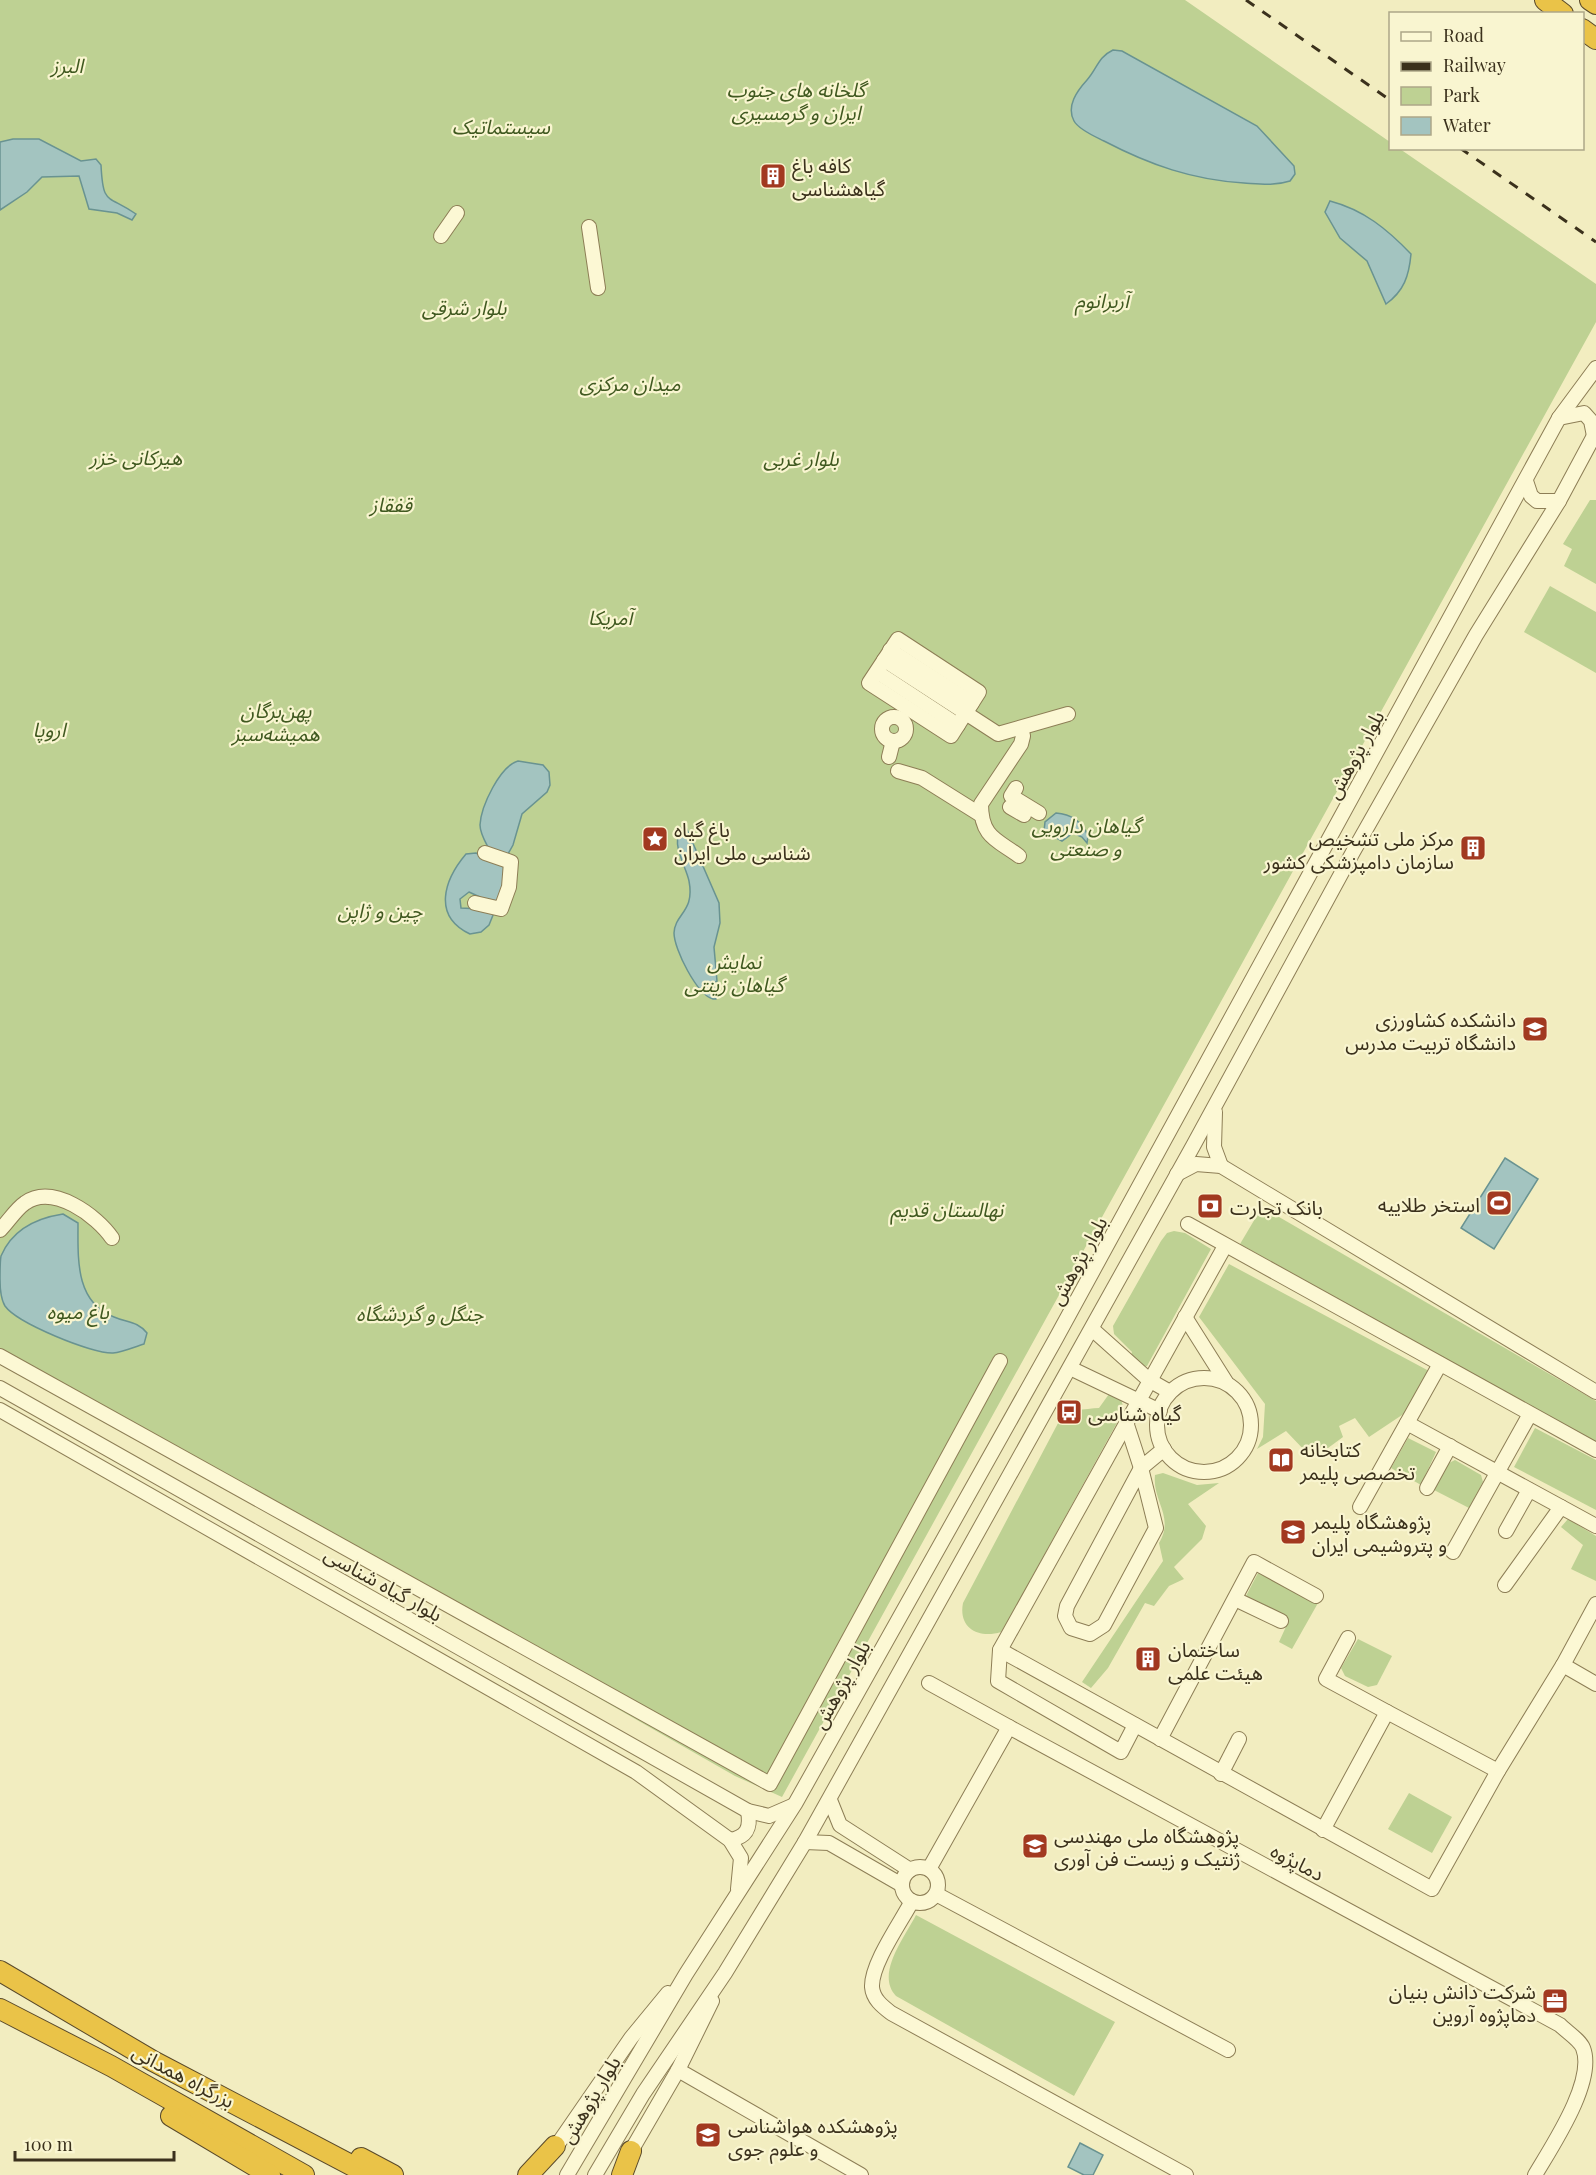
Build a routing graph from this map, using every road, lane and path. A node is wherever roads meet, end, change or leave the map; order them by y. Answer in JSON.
{"nodes":[{"id":1,"x":1545,"y":0,"type":"edge"},
{"id":2,"x":1590,"y":0,"type":"edge"},
{"id":3,"x":1596,"y":4,"type":"edge"},
{"id":4,"x":1560,"y":12,"type":"edge"},
{"id":5,"x":457,"y":213,"type":"dead end"},
{"id":6,"x":589,"y":227,"type":"dead end"},
{"id":7,"x":441,"y":236,"type":"dead end"},
{"id":8,"x":598,"y":288,"type":"dead end"},
{"id":9,"x":1596,"y":368,"type":"edge"},
{"id":10,"x":1559,"y":418,"type":"junction"},
{"id":11,"x":1595,"y":434,"type":"edge"},
{"id":12,"x":1526,"y":482,"type":"junction"},
{"id":13,"x":1559,"y":501,"type":"junction"},
{"id":14,"x":884,"y":661,"type":"junction"},
{"id":15,"x":901,"y":672,"type":"junction"},
{"id":16,"x":916,"y":682,"type":"junction"},
{"id":17,"x":932,"y":693,"type":"junction"},
{"id":18,"x":949,"y":703,"type":"junction"},
{"id":19,"x":965,"y":714,"type":"junction"},
{"id":20,"x":1068,"y":714,"type":"dead end"},
{"id":21,"x":902,"y":720,"type":"junction"},
{"id":22,"x":1021,"y":728,"type":"junction"},
{"id":23,"x":893,"y":741,"type":"junction"},
{"id":24,"x":889,"y":757,"type":"dead end"},
{"id":25,"x":898,"y":771,"type":"dead end"},
{"id":26,"x":1016,"y":788,"type":"dead end"},
{"id":27,"x":1040,"y":813,"type":"dead end"},
{"id":28,"x":981,"y":815,"type":"junction"},
{"id":29,"x":486,"y":853,"type":"dead end"},
{"id":30,"x":1019,"y":856,"type":"dead end"},
{"id":31,"x":478,"y":904,"type":"dead end"},
{"id":32,"x":1215,"y":1106,"type":"junction"},
{"id":33,"x":1221,"y":1166,"type":"junction"},
{"id":34,"x":1177,"y":1174,"type":"junction"},
{"id":35,"x":1188,"y":1224,"type":"dead end"},
{"id":36,"x":0,"y":1230,"type":"edge"},
{"id":37,"x":112,"y":1238,"type":"dead end"},
{"id":38,"x":1225,"y":1246,"type":"junction"},
{"id":39,"x":1185,"y":1317,"type":"junction"},
{"id":40,"x":1092,"y":1329,"type":"junction"},
{"id":41,"x":0,"y":1356,"type":"edge"},
{"id":42,"x":1000,"y":1361,"type":"dead end"},
{"id":43,"x":1440,"y":1364,"type":"junction"},
{"id":44,"x":1070,"y":1368,"type":"junction"},
{"id":45,"x":1149,"y":1380,"type":"junction"},
{"id":46,"x":1226,"y":1382,"type":"junction"},
{"id":47,"x":0,"y":1388,"type":"edge"},
{"id":48,"x":1170,"y":1392,"type":"junction"},
{"id":49,"x":1596,"y":1392,"type":"edge"},
{"id":50,"x":1138,"y":1400,"type":"junction"},
{"id":51,"x":0,"y":1410,"type":"edge"},
{"id":52,"x":1160,"y":1411,"type":"junction"},
{"id":53,"x":1530,"y":1414,"type":"junction"},
{"id":54,"x":1126,"y":1422,"type":"junction"},
{"id":55,"x":1407,"y":1423,"type":"junction"},
{"id":56,"x":1450,"y":1446,"type":"junction"},
{"id":57,"x":1164,"y":1449,"type":"junction"},
{"id":58,"x":1596,"y":1450,"type":"edge"},
{"id":59,"x":1142,"y":1468,"type":"junction"},
{"id":60,"x":1497,"y":1472,"type":"junction"},
{"id":61,"x":1427,"y":1488,"type":"dead end"},
{"id":62,"x":1529,"y":1490,"type":"junction"},
{"id":63,"x":1360,"y":1507,"type":"dead end"},
{"id":64,"x":1561,"y":1507,"type":"junction"},
{"id":65,"x":1596,"y":1526,"type":"edge"},
{"id":66,"x":1506,"y":1531,"type":"dead end"},
{"id":67,"x":1453,"y":1552,"type":"dead end"},
{"id":68,"x":1505,"y":1585,"type":"dead end"},
{"id":69,"x":1316,"y":1596,"type":"dead end"},
{"id":70,"x":1235,"y":1599,"type":"junction"},
{"id":71,"x":1596,"y":1604,"type":"edge"},
{"id":72,"x":1281,"y":1621,"type":"dead end"},
{"id":73,"x":1348,"y":1638,"type":"dead end"},
{"id":74,"x":1000,"y":1650,"type":"junction"},
{"id":75,"x":1563,"y":1665,"type":"junction"},
{"id":76,"x":929,"y":1683,"type":"dead end"},
{"id":77,"x":1596,"y":1684,"type":"edge"},
{"id":78,"x":1387,"y":1712,"type":"junction"},
{"id":79,"x":1135,"y":1725,"type":"junction"},
{"id":80,"x":1009,"y":1727,"type":"junction"},
{"id":81,"x":1160,"y":1739,"type":"junction"},
{"id":82,"x":1239,"y":1739,"type":"dead end"},
{"id":83,"x":1498,"y":1771,"type":"junction"},
{"id":84,"x":1221,"y":1774,"type":"junction"},
{"id":85,"x":830,"y":1800,"type":"junction"},
{"id":86,"x":795,"y":1804,"type":"junction"},
{"id":87,"x":748,"y":1811,"type":"junction"},
{"id":88,"x":1323,"y":1830,"type":"junction"},
{"id":89,"x":730,"y":1840,"type":"junction"},
{"id":90,"x":806,"y":1842,"type":"junction"},
{"id":91,"x":929,"y":1869,"type":"junction"},
{"id":92,"x":910,"y":1870,"type":"junction"},
{"id":93,"x":902,"y":1885,"type":"junction"},
{"id":94,"x":936,"y":1894,"type":"junction"},
{"id":95,"x":736,"y":1897,"type":"junction"},
{"id":96,"x":912,"y":1901,"type":"junction"},
{"id":97,"x":0,"y":1971,"type":"edge"},
{"id":98,"x":724,"y":1973,"type":"junction"},
{"id":99,"x":686,"y":1974,"type":"junction"},
{"id":100,"x":0,"y":2009,"type":"edge"},
{"id":101,"x":1228,"y":2050,"type":"dead end"},
{"id":102,"x":153,"y":2061,"type":"junction"},
{"id":103,"x":111,"y":2066,"type":"junction"},
{"id":104,"x":678,"y":2070,"type":"junction"},
{"id":105,"x":555,"y":2146,"type":"junction"},
{"id":106,"x":631,"y":2151,"type":"junction"},
{"id":107,"x":596,"y":2173,"type":"edge"},
{"id":108,"x":270,"y":2175,"type":"edge"},
{"id":109,"x":304,"y":2175,"type":"edge"},
{"id":110,"x":370,"y":2175,"type":"edge"},
{"id":111,"x":393,"y":2175,"type":"edge"},
{"id":112,"x":528,"y":2175,"type":"edge"},
{"id":113,"x":538,"y":2175,"type":"edge"},
{"id":114,"x":567,"y":2175,"type":"edge"},
{"id":115,"x":616,"y":2175,"type":"edge"},
{"id":116,"x":622,"y":2175,"type":"edge"},
{"id":117,"x":861,"y":2175,"type":"edge"},
{"id":118,"x":1186,"y":2175,"type":"edge"},
{"id":119,"x":1535,"y":2175,"type":"edge"}],
"edges":[{"from":1,"to":4,"type":"highway"},
{"from":2,"to":3,"type":"highway"},
{"from":5,"to":7,"type":"street"},
{"from":6,"to":8,"type":"street"},
{"from":9,"to":10,"type":"street","name":"بلوار پژوهش"},
{"from":10,"to":11,"type":"street"},
{"from":10,"to":12,"type":"street","name":"بلوار پژوهش"},
{"from":11,"to":13,"type":"street"},
{"from":12,"to":13,"type":"street"},
{"from":12,"to":86,"type":"street","name":"بلوار پژوهش"},
{"from":13,"to":32,"type":"street"},
{"from":14,"to":15,"type":"street"},
{"from":14,"to":15,"type":"street"},
{"from":14,"to":15,"type":"street"},
{"from":15,"to":16,"type":"street"},
{"from":15,"to":16,"type":"street"},
{"from":15,"to":16,"type":"street"},
{"from":16,"to":17,"type":"street"},
{"from":16,"to":17,"type":"street"},
{"from":16,"to":17,"type":"street"},
{"from":16,"to":21,"type":"street"},
{"from":17,"to":18,"type":"street"},
{"from":17,"to":18,"type":"street"},
{"from":17,"to":18,"type":"street"},
{"from":17,"to":21,"type":"street"},
{"from":18,"to":19,"type":"street"},
{"from":18,"to":19,"type":"street"},
{"from":18,"to":19,"type":"street"},
{"from":19,"to":22,"type":"street"},
{"from":20,"to":22,"type":"street"},
{"from":21,"to":23,"type":"street"},
{"from":21,"to":23,"type":"street"},
{"from":22,"to":28,"type":"street"},
{"from":23,"to":24,"type":"street"},
{"from":25,"to":28,"type":"street"},
{"from":26,"to":27,"type":"street"},
{"from":28,"to":30,"type":"street"},
{"from":29,"to":31,"type":"street"},
{"from":32,"to":33,"type":"street"},
{"from":32,"to":34,"type":"street"},
{"from":33,"to":34,"type":"street"},
{"from":33,"to":49,"type":"street"},
{"from":34,"to":40,"type":"street"},
{"from":35,"to":38,"type":"street"},
{"from":36,"to":37,"type":"street"},
{"from":38,"to":39,"type":"street"},
{"from":38,"to":43,"type":"street"},
{"from":39,"to":45,"type":"street"},
{"from":39,"to":46,"type":"street"},
{"from":40,"to":44,"type":"street"},
{"from":40,"to":45,"type":"street"},
{"from":41,"to":42,"type":"street"},
{"from":43,"to":53,"type":"street"},
{"from":43,"to":55,"type":"street"},
{"from":44,"to":50,"type":"street"},
{"from":44,"to":85,"type":"street"},
{"from":45,"to":48,"type":"street"},
{"from":45,"to":50,"type":"street"},
{"from":46,"to":48,"type":"street"},
{"from":46,"to":57,"type":"street"},
{"from":47,"to":87,"type":"street","name":"بلوار گیاه شناسی"},
{"from":48,"to":52,"type":"street"},
{"from":50,"to":52,"type":"street"},
{"from":50,"to":54,"type":"street"},
{"from":51,"to":89,"type":"street","name":"بلوار گیاه شناسی"},
{"from":52,"to":57,"type":"street"},
{"from":53,"to":58,"type":"street"},
{"from":53,"to":60,"type":"street"},
{"from":54,"to":59,"type":"street"},
{"from":54,"to":74,"type":"street"},
{"from":55,"to":56,"type":"street"},
{"from":55,"to":63,"type":"street"},
{"from":56,"to":60,"type":"street"},
{"from":56,"to":61,"type":"street"},
{"from":57,"to":59,"type":"street"},
{"from":59,"to":59,"type":"street"},
{"from":60,"to":62,"type":"street"},
{"from":60,"to":67,"type":"street"},
{"from":62,"to":64,"type":"street"},
{"from":62,"to":66,"type":"street"},
{"from":64,"to":65,"type":"street"},
{"from":64,"to":68,"type":"street"},
{"from":69,"to":70,"type":"street"},
{"from":70,"to":72,"type":"street"},
{"from":70,"to":81,"type":"street"},
{"from":71,"to":75,"type":"street"},
{"from":73,"to":78,"type":"street"},
{"from":74,"to":79,"type":"street"},
{"from":74,"to":79,"type":"street"},
{"from":75,"to":77,"type":"street"},
{"from":75,"to":83,"type":"street"},
{"from":76,"to":80,"type":"street","name":"دماپژوه"},
{"from":78,"to":83,"type":"street"},
{"from":78,"to":88,"type":"street"},
{"from":79,"to":81,"type":"street"},
{"from":80,"to":91,"type":"street"},
{"from":80,"to":119,"type":"street","name":"دماپژوه"},
{"from":81,"to":84,"type":"street"},
{"from":82,"to":84,"type":"street"},
{"from":83,"to":88,"type":"street"},
{"from":84,"to":88,"type":"street"},
{"from":85,"to":90,"type":"street"},
{"from":85,"to":92,"type":"street"},
{"from":86,"to":87,"type":"street"},
{"from":86,"to":95,"type":"street","name":"بلوار پژوهش"},
{"from":87,"to":89,"type":"street"},
{"from":89,"to":95,"type":"street"},
{"from":90,"to":93,"type":"street"},
{"from":90,"to":98,"type":"street"},
{"from":91,"to":92,"type":"street"},
{"from":91,"to":94,"type":"street"},
{"from":92,"to":93,"type":"street"},
{"from":93,"to":96,"type":"street"},
{"from":94,"to":96,"type":"street"},
{"from":94,"to":101,"type":"street"},
{"from":95,"to":99,"type":"street","name":"بلوار پژوهش"},
{"from":96,"to":118,"type":"street"},
{"from":97,"to":102,"type":"highway","name":"بزرگراه همدانی"},
{"from":98,"to":104,"type":"street"},
{"from":98,"to":107,"type":"street"},
{"from":99,"to":105,"type":"street"},
{"from":99,"to":114,"type":"street","name":"بلوار پژوهش"},
{"from":100,"to":103,"type":"highway","name":"بزرگراه همدانی"},
{"from":102,"to":110,"type":"highway","name":"بزرگراه همدانی"},
{"from":102,"to":111,"type":"highway"},
{"from":103,"to":108,"type":"highway"},
{"from":103,"to":109,"type":"highway","name":"بزرگراه همدانی"},
{"from":104,"to":106,"type":"street"},
{"from":104,"to":117,"type":"street"},
{"from":105,"to":112,"type":"highway"},
{"from":105,"to":113,"type":"street"},
{"from":106,"to":115,"type":"street"},
{"from":106,"to":116,"type":"highway"}]}
